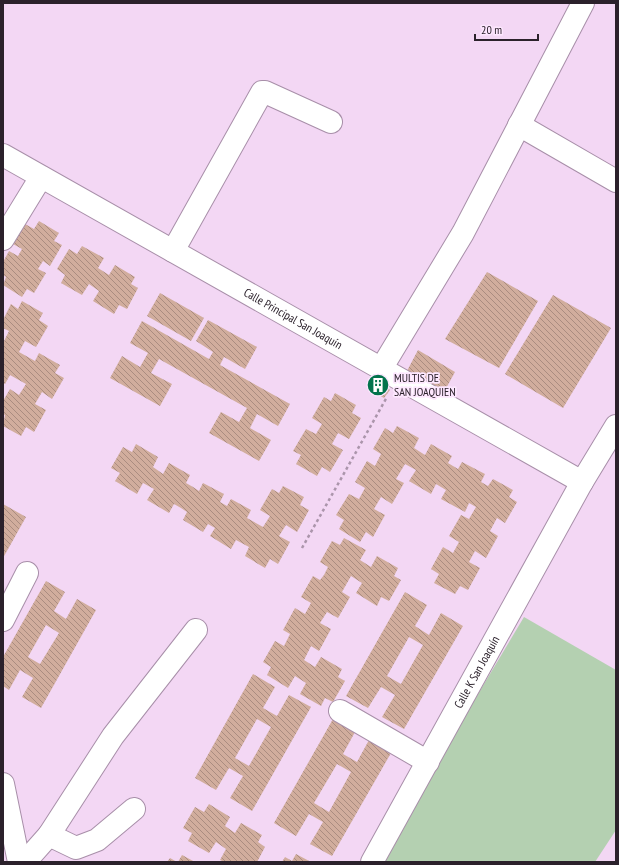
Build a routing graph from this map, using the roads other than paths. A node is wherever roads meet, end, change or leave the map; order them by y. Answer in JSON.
{"nodes":[{"id":1,"x":583,"y":3,"type":"edge"},
{"id":2,"x":331,"y":122,"type":"dead end"},
{"id":3,"x":519,"y":126,"type":"junction"},
{"id":4,"x":3,"y":155,"type":"edge"},
{"id":5,"x":41,"y":177,"type":"junction"},
{"id":6,"x":616,"y":181,"type":"edge"},
{"id":7,"x":3,"y":239,"type":"edge"},
{"id":8,"x":172,"y":251,"type":"junction"},
{"id":9,"x":389,"y":374,"type":"junction"},
{"id":10,"x":616,"y":426,"type":"edge"},
{"id":11,"x":582,"y":482,"type":"junction"},
{"id":12,"x":27,"y":573,"type":"dead end"},
{"id":13,"x":3,"y":620,"type":"edge"},
{"id":14,"x":196,"y":630,"type":"dead end"},
{"id":15,"x":340,"y":711,"type":"dead end"},
{"id":16,"x":428,"y":762,"type":"junction"},
{"id":17,"x":3,"y":784,"type":"edge"},
{"id":18,"x":134,"y":809,"type":"dead end"},
{"id":19,"x":49,"y":835,"type":"junction"},
{"id":20,"x":19,"y":862,"type":"edge"},
{"id":21,"x":25,"y":862,"type":"edge"},
{"id":22,"x":372,"y":862,"type":"edge"}],
"edges":[{"from":1,"to":3,"type":"street"},
{"from":2,"to":8,"type":"street"},
{"from":3,"to":6,"type":"street"},
{"from":3,"to":9,"type":"street"},
{"from":4,"to":5,"type":"street","name":"Calle Principal San Joaquín"},
{"from":5,"to":7,"type":"street"},
{"from":5,"to":8,"type":"street","name":"Calle Principal San Joaquín"},
{"from":8,"to":9,"type":"street","name":"Calle Principal San Joaquín"},
{"from":9,"to":11,"type":"street","name":"Calle Principal San Joaquín"},
{"from":10,"to":11,"type":"street","name":"Calle K San Joaquín"},
{"from":11,"to":16,"type":"street","name":"Calle K San Joaquín"},
{"from":12,"to":13,"type":"street"},
{"from":14,"to":19,"type":"street"},
{"from":15,"to":16,"type":"street"},
{"from":16,"to":22,"type":"street","name":"Calle K San Joaquín"},
{"from":17,"to":20,"type":"street"},
{"from":18,"to":19,"type":"street"},
{"from":19,"to":21,"type":"street"}]}
